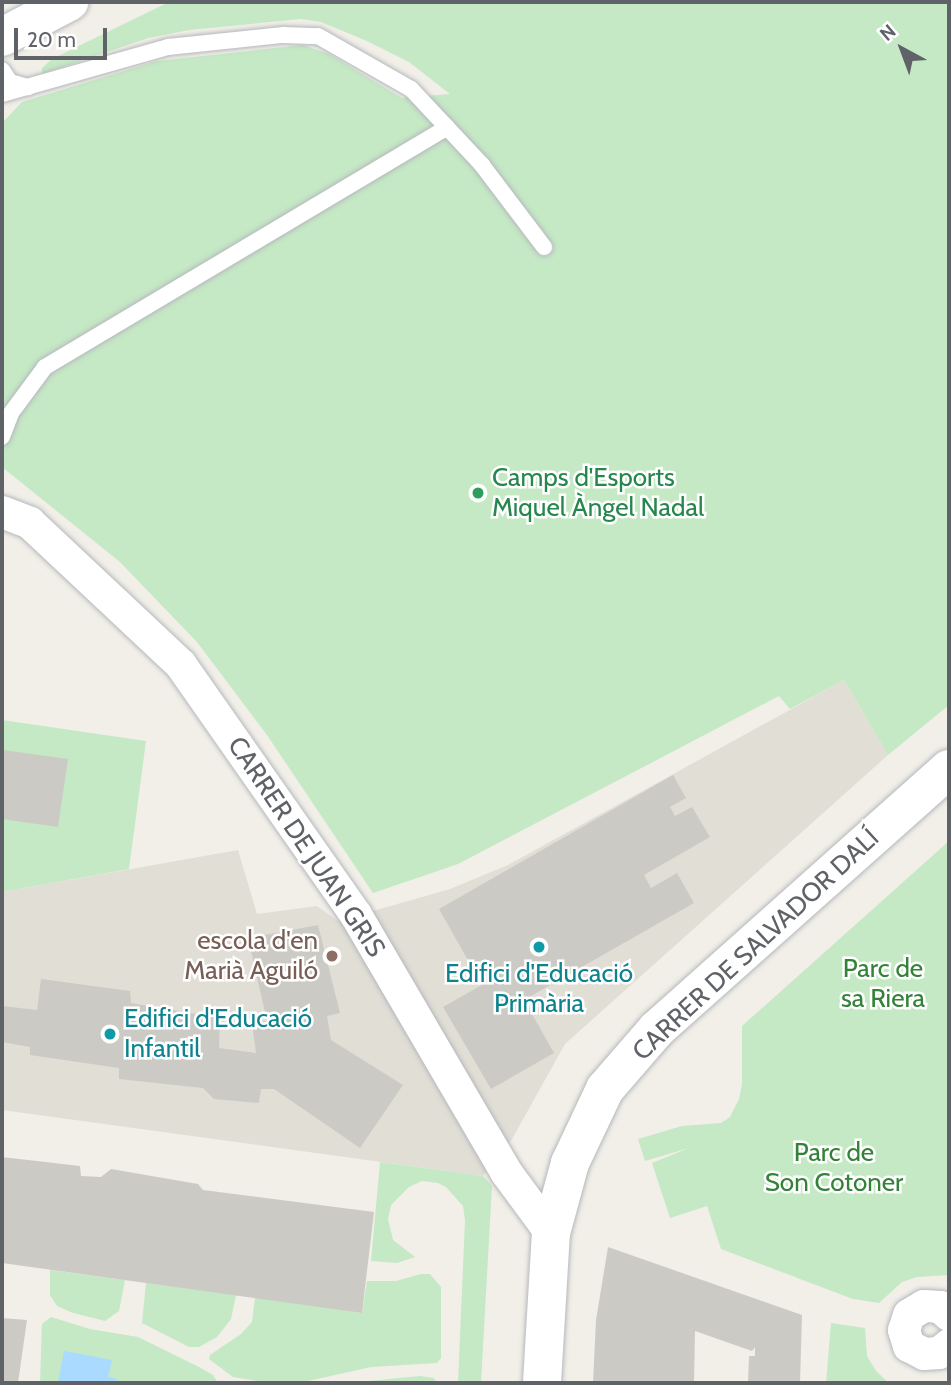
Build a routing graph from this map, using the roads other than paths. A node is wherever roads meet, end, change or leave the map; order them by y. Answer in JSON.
{"nodes":[{"id":1,"x":69,"y":2,"type":"edge"},
{"id":2,"x":16,"y":29,"type":"edge"},
{"id":3,"x":2,"y":52,"type":"edge"},
{"id":4,"x":2,"y":70,"type":"edge"},
{"id":5,"x":30,"y":87,"type":"junction"},
{"id":6,"x":2,"y":94,"type":"edge"},
{"id":7,"x":447,"y":127,"type":"junction"},
{"id":8,"x":544,"y":247,"type":"dead end"},
{"id":9,"x":2,"y":436,"type":"edge"},
{"id":10,"x":2,"y":512,"type":"edge"},
{"id":11,"x":949,"y":769,"type":"edge"},
{"id":12,"x":551,"y":1233,"type":"junction"},
{"id":13,"x":949,"y":1315,"type":"edge"},
{"id":14,"x":937,"y":1361,"type":"edge"},
{"id":15,"x":542,"y":1383,"type":"edge"}],
"edges":[{"from":1,"to":2,"type":"street"},
{"from":2,"to":3,"type":"lane"},
{"from":4,"to":5,"type":"lane"},
{"from":5,"to":6,"type":"lane"},
{"from":5,"to":7,"type":"lane"},
{"from":7,"to":8,"type":"lane"},
{"from":7,"to":9,"type":"lane"},
{"from":10,"to":12,"type":"street","name":"CARRER DE JUAN GRIS"},
{"from":11,"to":12,"type":"street","name":"CARRER DE SALVADOR DALÍ"},
{"from":12,"to":15,"type":"street","name":"CARRER DE SALVADOR DALÍ"},
{"from":13,"to":14,"type":"street"}]}
